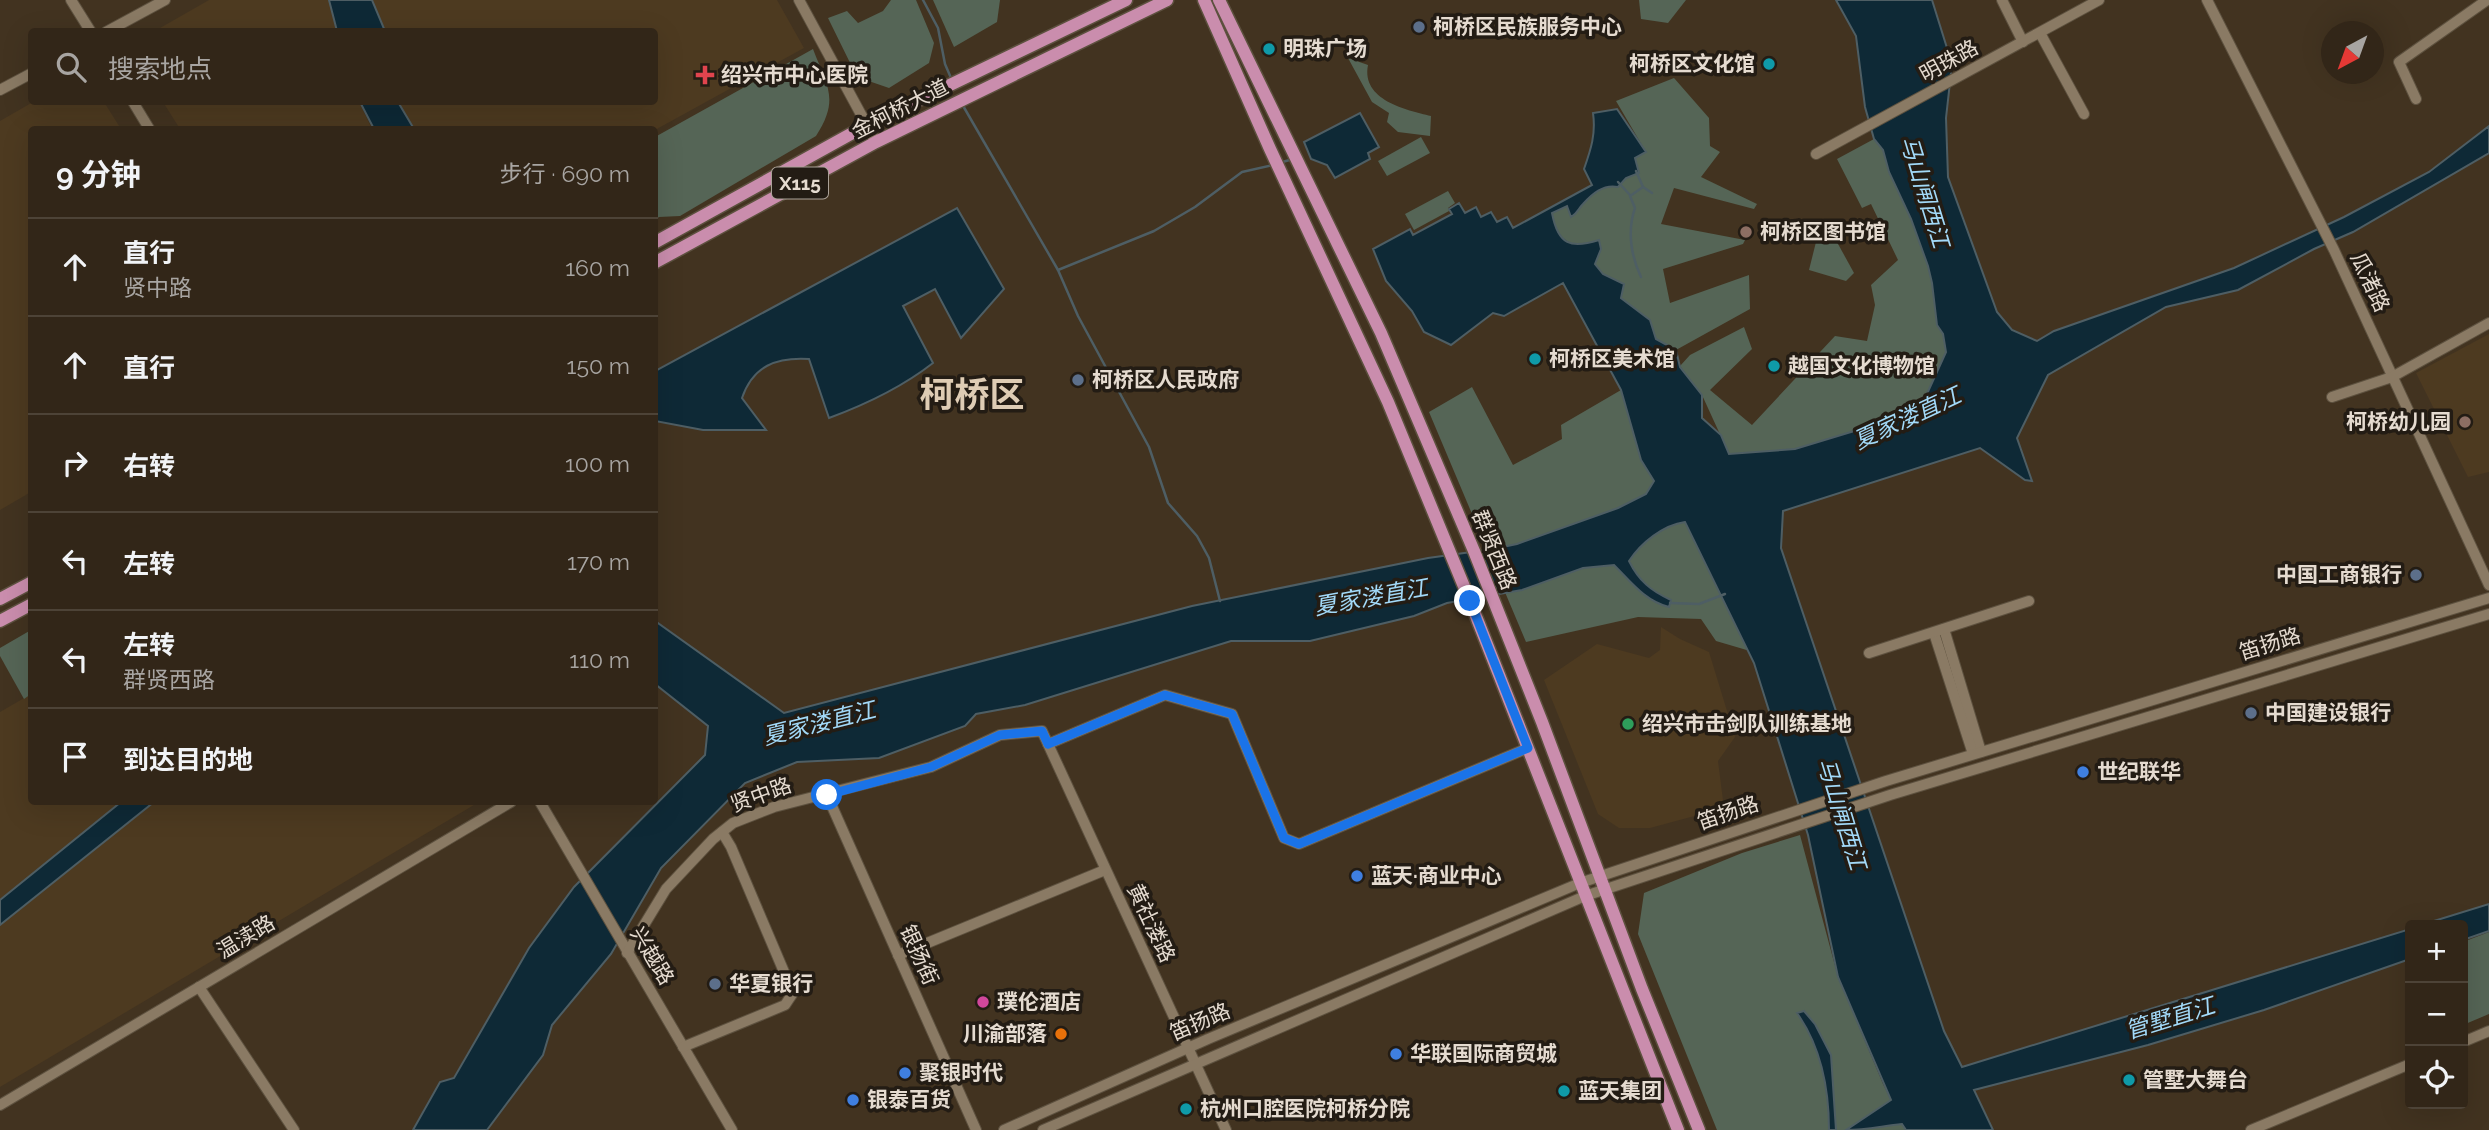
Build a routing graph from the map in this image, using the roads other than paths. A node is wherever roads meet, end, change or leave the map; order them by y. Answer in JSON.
{"nodes":[{"id":1,"x":71,"y":0,"type":"edge"},
{"id":2,"x":165,"y":0,"type":"edge"},
{"id":3,"x":799,"y":0,"type":"edge"},
{"id":4,"x":1126,"y":0,"type":"edge"},
{"id":5,"x":1167,"y":0,"type":"edge"},
{"id":6,"x":1204,"y":0,"type":"edge"},
{"id":7,"x":1219,"y":0,"type":"edge"},
{"id":8,"x":2002,"y":0,"type":"edge"},
{"id":9,"x":2099,"y":0,"type":"edge"},
{"id":10,"x":2207,"y":0,"type":"edge"},
{"id":11,"x":2487,"y":0,"type":"edge"},
{"id":12,"x":88,"y":28,"type":"edge"},
{"id":13,"x":113,"y":28,"type":"edge"},
{"id":14,"x":2040,"y":33,"type":"junction"},
{"id":15,"x":2023,"y":42,"type":"junction"},
{"id":16,"x":28,"y":75,"type":"edge"},
{"id":17,"x":0,"y":90,"type":"edge"},
{"id":18,"x":2416,"y":99,"type":"dead end"},
{"id":19,"x":135,"y":105,"type":"edge"},
{"id":20,"x":2084,"y":114,"type":"dead end"},
{"id":21,"x":867,"y":125,"type":"junction"},
{"id":22,"x":147,"y":126,"type":"edge"},
{"id":23,"x":876,"y":142,"type":"junction"},
{"id":24,"x":1816,"y":154,"type":"dead end"},
{"id":25,"x":658,"y":241,"type":"edge"},
{"id":26,"x":658,"y":261,"type":"edge"},
{"id":27,"x":2489,"y":323,"type":"edge"},
{"id":28,"x":2392,"y":377,"type":"junction"},
{"id":29,"x":2332,"y":397,"type":"dead end"},
{"id":30,"x":28,"y":584,"type":"edge"},
{"id":31,"x":2489,"y":585,"type":"edge"},
{"id":32,"x":2489,"y":598,"type":"edge"},
{"id":33,"x":0,"y":599,"type":"edge"},
{"id":34,"x":2029,"y":601,"type":"dead end"},
{"id":35,"x":28,"y":606,"type":"edge"},
{"id":36,"x":2489,"y":614,"type":"edge"},
{"id":37,"x":0,"y":621,"type":"edge"},
{"id":38,"x":1939,"y":631,"type":"junction"},
{"id":39,"x":1869,"y":653,"type":"dead end"},
{"id":40,"x":1042,"y":731,"type":"joint"},
{"id":41,"x":1048,"y":744,"type":"junction"},
{"id":42,"x":1528,"y":748,"type":"junction"},
{"id":43,"x":1977,"y":753,"type":"junction"},
{"id":44,"x":827,"y":795,"type":"junction"},
{"id":45,"x":506,"y":805,"type":"edge"},
{"id":46,"x":542,"y":805,"type":"edge"},
{"id":47,"x":722,"y":832,"type":"junction"},
{"id":48,"x":1105,"y":870,"type":"junction"},
{"id":49,"x":1600,"y":876,"type":"junction"},
{"id":50,"x":1583,"y":889,"type":"junction"},
{"id":51,"x":1605,"y":889,"type":"junction"},
{"id":52,"x":625,"y":949,"type":"junction"},
{"id":53,"x":898,"y":955,"type":"junction"},
{"id":54,"x":199,"y":987,"type":"junction"},
{"id":55,"x":2489,"y":1031,"type":"edge"},
{"id":56,"x":2468,"y":1040,"type":"edge"},
{"id":57,"x":683,"y":1047,"type":"junction"},
{"id":58,"x":1187,"y":1048,"type":"junction"},
{"id":59,"x":1195,"y":1065,"type":"junction"},
{"id":60,"x":2405,"y":1066,"type":"edge"},
{"id":61,"x":0,"y":1105,"type":"edge"},
{"id":62,"x":294,"y":1130,"type":"edge"},
{"id":63,"x":732,"y":1130,"type":"edge"},
{"id":64,"x":976,"y":1130,"type":"edge"},
{"id":65,"x":1004,"y":1130,"type":"edge"},
{"id":66,"x":1044,"y":1130,"type":"edge"},
{"id":67,"x":1226,"y":1130,"type":"edge"},
{"id":68,"x":1678,"y":1130,"type":"edge"},
{"id":69,"x":1699,"y":1130,"type":"edge"},
{"id":70,"x":2252,"y":1130,"type":"edge"}],
"edges":[{"from":1,"to":12,"type":"street"},
{"from":2,"to":13,"type":"street"},
{"from":3,"to":21,"type":"street"},
{"from":4,"to":21,"type":"main road","name":"金柯桥大道","number":"X115"},
{"from":5,"to":23,"type":"main road","name":"金柯桥大道","number":"X115"},
{"from":6,"to":42,"type":"main road","name":"群贤西路"},
{"from":7,"to":49,"type":"main road","name":"群贤西路"},
{"from":8,"to":15,"type":"street"},
{"from":9,"to":14,"type":"street","name":"明珠路"},
{"from":10,"to":28,"type":"street","name":"瓜渚路"},
{"from":11,"to":18,"type":"street"},
{"from":14,"to":15,"type":"street","name":"明珠路"},
{"from":14,"to":20,"type":"street"},
{"from":15,"to":24,"type":"street","name":"明珠路"},
{"from":16,"to":17,"type":"street"},
{"from":19,"to":22,"type":"street"},
{"from":21,"to":23,"type":"street"},
{"from":21,"to":25,"type":"main road","name":"金柯桥大道","number":"X115"},
{"from":23,"to":26,"type":"main road","name":"金柯桥大道","number":"X115"},
{"from":27,"to":28,"type":"street"},
{"from":28,"to":29,"type":"street"},
{"from":28,"to":31,"type":"street","name":"瓜渚路"},
{"from":30,"to":33,"type":"main road"},
{"from":32,"to":43,"type":"street","name":"笛扬路"},
{"from":34,"to":38,"type":"street"},
{"from":35,"to":37,"type":"main road"},
{"from":36,"to":51,"type":"street","name":"笛扬路"},
{"from":38,"to":39,"type":"street"},
{"from":38,"to":43,"type":"street"},
{"from":40,"to":41,"type":"street","name":"黄社溇路"},
{"from":40,"to":44,"type":"street","name":"贤中路"},
{"from":41,"to":42,"type":"street"},
{"from":41,"to":48,"type":"street","name":"黄社溇路"},
{"from":42,"to":50,"type":"main road","name":"群贤西路"},
{"from":43,"to":49,"type":"street","name":"笛扬路"},
{"from":44,"to":47,"type":"street","name":"贤中路"},
{"from":44,"to":53,"type":"street","name":"银扬街"},
{"from":45,"to":54,"type":"street","name":"温渎路"},
{"from":46,"to":52,"type":"street","name":"兴越路"},
{"from":47,"to":52,"type":"street","name":"贤中路"},
{"from":47,"to":57,"type":"street"},
{"from":48,"to":53,"type":"street"},
{"from":48,"to":58,"type":"street","name":"黄社溇路"},
{"from":49,"to":50,"type":"street","name":"笛扬路"},
{"from":49,"to":51,"type":"main road","name":"群贤西路"},
{"from":50,"to":51,"type":"street","name":"笛扬路"},
{"from":50,"to":58,"type":"street","name":"笛扬路"},
{"from":50,"to":59,"type":"street","name":"笛扬路"},
{"from":50,"to":68,"type":"main road","name":"群贤西路"},
{"from":51,"to":69,"type":"main road","name":"群贤西路"},
{"from":52,"to":57,"type":"street","name":"兴越路"},
{"from":53,"to":64,"type":"street","name":"银扬街"},
{"from":54,"to":61,"type":"street","name":"温渎路"},
{"from":54,"to":62,"type":"street"},
{"from":55,"to":56,"type":"street"},
{"from":57,"to":63,"type":"street","name":"兴越路"},
{"from":58,"to":59,"type":"street","name":"黄社溇路"},
{"from":58,"to":65,"type":"street","name":"笛扬路"},
{"from":59,"to":66,"type":"street","name":"笛扬路"},
{"from":59,"to":67,"type":"street","name":"黄社溇路"},
{"from":60,"to":70,"type":"street"}]}
